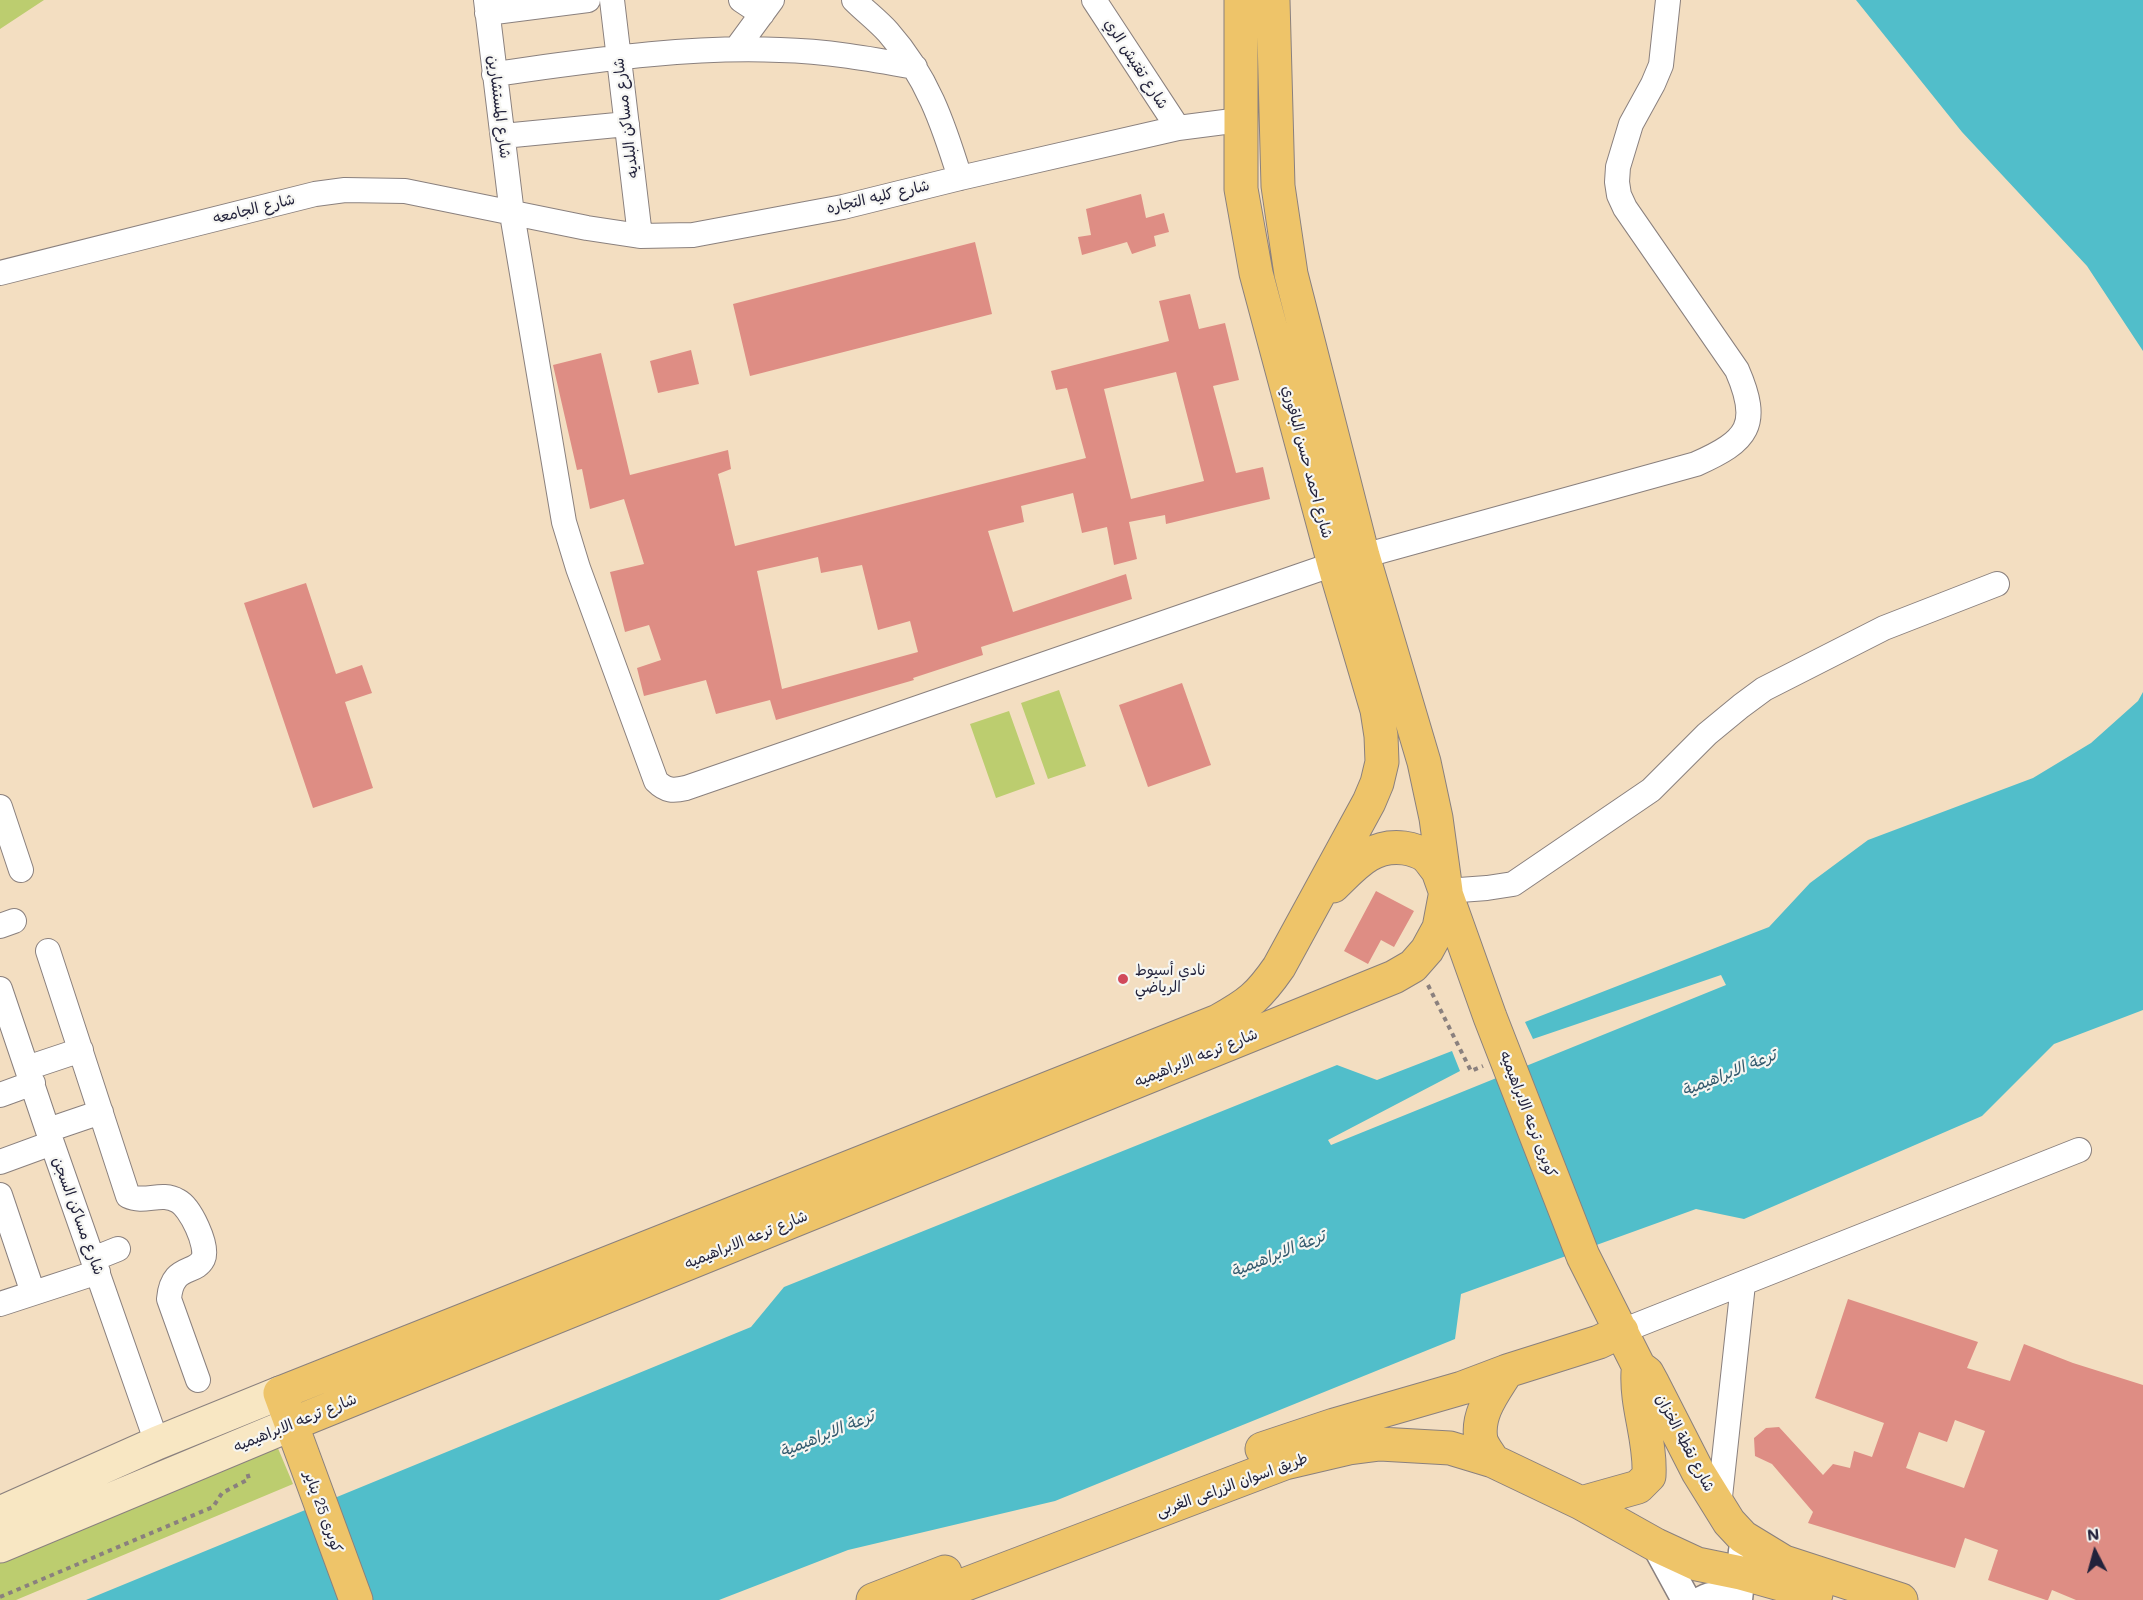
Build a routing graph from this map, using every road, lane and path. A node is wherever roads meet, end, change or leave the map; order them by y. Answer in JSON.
{"nodes":[{"id":1,"x":588,"y":0,"type":"edge"},
{"id":2,"x":741,"y":0,"type":"edge"},
{"id":3,"x":854,"y":0,"type":"edge"},
{"id":4,"x":1094,"y":0,"type":"edge"},
{"id":5,"x":1241,"y":0,"type":"edge"},
{"id":6,"x":1273,"y":0,"type":"edge"},
{"id":7,"x":1668,"y":0,"type":"edge"},
{"id":8,"x":486,"y":6,"type":"edge"},
{"id":9,"x":617,"y":6,"type":"edge"},
{"id":10,"x":767,"y":7,"type":"edge"},
{"id":11,"x":736,"y":49,"type":"junction"},
{"id":12,"x":619,"y":57,"type":"junction"},
{"id":13,"x":915,"y":67,"type":"junction"},
{"id":14,"x":495,"y":74,"type":"junction"},
{"id":15,"x":1240,"y":120,"type":"junction"},
{"id":16,"x":627,"y":124,"type":"junction"},
{"id":17,"x":1178,"y":128,"type":"junction"},
{"id":18,"x":503,"y":136,"type":"junction"},
{"id":19,"x":960,"y":177,"type":"junction"},
{"id":20,"x":1278,"y":186,"type":"junction"},
{"id":21,"x":1241,"y":189,"type":"junction"},
{"id":22,"x":512,"y":214,"type":"junction"},
{"id":23,"x":640,"y":237,"type":"junction"},
{"id":24,"x":0,"y":273,"type":"edge"},
{"id":25,"x":1348,"y":560,"type":"junction"},
{"id":26,"x":1997,"y":584,"type":"dead end"},
{"id":27,"x":0,"y":807,"type":"edge"},
{"id":28,"x":21,"y":870,"type":"dead end"},
{"id":29,"x":1446,"y":891,"type":"junction"},
{"id":30,"x":1313,"y":906,"type":"junction"},
{"id":31,"x":48,"y":951,"type":"dead end"},
{"id":32,"x":1416,"y":963,"type":"junction"},
{"id":33,"x":0,"y":989,"type":"edge"},
{"id":34,"x":6,"y":1029,"type":"edge"},
{"id":35,"x":81,"y":1050,"type":"junction"},
{"id":36,"x":1486,"y":1065,"type":"dead end"},
{"id":37,"x":30,"y":1076,"type":"junction"},
{"id":38,"x":0,"y":1095,"type":"edge"},
{"id":39,"x":101,"y":1112,"type":"junction"},
{"id":40,"x":50,"y":1137,"type":"junction"},
{"id":41,"x":2079,"y":1150,"type":"dead end"},
{"id":42,"x":931,"y":1151,"type":"junction"},
{"id":43,"x":0,"y":1162,"type":"edge"},
{"id":44,"x":0,"y":1195,"type":"edge"},
{"id":45,"x":118,"y":1249,"type":"dead end"},
{"id":46,"x":95,"y":1265,"type":"junction"},
{"id":47,"x":1743,"y":1284,"type":"junction"},
{"id":48,"x":33,"y":1293,"type":"junction"},
{"id":49,"x":0,"y":1304,"type":"edge"},
{"id":50,"x":1622,"y":1331,"type":"junction"},
{"id":51,"x":1639,"y":1367,"type":"junction"},
{"id":52,"x":1507,"y":1371,"type":"junction"},
{"id":53,"x":198,"y":1380,"type":"dead end"},
{"id":54,"x":280,"y":1393,"type":"junction"},
{"id":55,"x":292,"y":1424,"type":"junction"},
{"id":56,"x":157,"y":1443,"type":"junction"},
{"id":57,"x":1493,"y":1461,"type":"junction"},
{"id":58,"x":246,"y":1470,"type":"dead end"},
{"id":59,"x":1581,"y":1503,"type":"junction"},
{"id":60,"x":23,"y":1515,"type":"edge"},
{"id":61,"x":1730,"y":1522,"type":"junction"},
{"id":62,"x":0,"y":1546,"type":"edge"},
{"id":63,"x":1665,"y":1549,"type":"junction"},
{"id":64,"x":1736,"y":1591,"type":"edge"},
{"id":65,"x":0,"y":1597,"type":"edge"},
{"id":66,"x":356,"y":1600,"type":"edge"},
{"id":67,"x":873,"y":1600,"type":"edge"},
{"id":68,"x":924,"y":1600,"type":"edge"},
{"id":69,"x":1686,"y":1600,"type":"edge"},
{"id":70,"x":1703,"y":1600,"type":"edge"},
{"id":71,"x":1834,"y":1600,"type":"edge"},
{"id":72,"x":1901,"y":1600,"type":"edge"}],
"edges":[{"from":1,"to":8,"type":"street"},
{"from":2,"to":10,"type":"street"},
{"from":3,"to":13,"type":"street"},
{"from":4,"to":17,"type":"street","name":"شارع تفتيش الري"},
{"from":5,"to":15,"type":"main road","name":"شارع احمد حسن الباقوري"},
{"from":6,"to":20,"type":"main road","name":"شارع احمد حسن الباقوري"},
{"from":7,"to":25,"type":"street"},
{"from":8,"to":14,"type":"street","name":"شارع المستشارين"},
{"from":9,"to":12,"type":"street","name":"شارع مساكن البلديه"},
{"from":10,"to":11,"type":"street"},
{"from":11,"to":12,"type":"street"},
{"from":11,"to":13,"type":"street"},
{"from":12,"to":14,"type":"street"},
{"from":12,"to":16,"type":"street","name":"شارع مساكن البلديه"},
{"from":13,"to":19,"type":"street"},
{"from":14,"to":18,"type":"street","name":"شارع المستشارين"},
{"from":15,"to":17,"type":"street","name":"شارع كليه التجاره"},
{"from":15,"to":21,"type":"main road","name":"شارع احمد حسن الباقوري"},
{"from":16,"to":18,"type":"street"},
{"from":16,"to":23,"type":"street","name":"شارع مساكن البلديه"},
{"from":17,"to":19,"type":"street","name":"شارع كليه التجاره"},
{"from":18,"to":22,"type":"street","name":"شارع المستشارين"},
{"from":19,"to":23,"type":"street","name":"شارع كليه التجاره"},
{"from":20,"to":21,"type":"main road"},
{"from":20,"to":25,"type":"main road","name":"شارع احمد حسن الباقوري"},
{"from":21,"to":25,"type":"main road","name":"شارع احمد حسن الباقوري"},
{"from":22,"to":23,"type":"street","name":"شارع كليه التجاره"},
{"from":22,"to":24,"type":"street","name":"شارع الجامعه"},
{"from":22,"to":25,"type":"street","name":"شارع المستشارين"},
{"from":25,"to":29,"type":"main road","name":"شارع احمد حسن الباقوري"},
{"from":25,"to":30,"type":"main road","name":"شارع احمد حسن الباقوري"},
{"from":26,"to":29,"type":"street"},
{"from":27,"to":28,"type":"street"},
{"from":29,"to":30,"type":"main road"},
{"from":29,"to":32,"type":"main road","name":"شارع ترعه الابراهيميه"},
{"from":29,"to":50,"type":"main road","name":"كوبرى ترعه الابراهيميه"},
{"from":30,"to":42,"type":"main road","name":"شارع ترعه الابراهيميه"},
{"from":31,"to":35,"type":"street"},
{"from":32,"to":36,"type":"path"},
{"from":32,"to":42,"type":"main road","name":"شارع ترعه الابراهيميه"},
{"from":33,"to":34,"type":"street","name":"شارع مساكن السجن"},
{"from":34,"to":37,"type":"street","name":"شارع مساكن السجن"},
{"from":35,"to":37,"type":"street"},
{"from":35,"to":39,"type":"street"},
{"from":37,"to":38,"type":"street"},
{"from":37,"to":40,"type":"street","name":"شارع مساكن السجن"},
{"from":39,"to":40,"type":"street"},
{"from":39,"to":53,"type":"street"},
{"from":40,"to":43,"type":"street"},
{"from":40,"to":46,"type":"street","name":"شارع مساكن السجن"},
{"from":41,"to":47,"type":"street"},
{"from":42,"to":54,"type":"main road","name":"شارع ترعه الابراهيميه"},
{"from":42,"to":55,"type":"main road","name":"شارع ترعه الابراهيميه"},
{"from":44,"to":48,"type":"street"},
{"from":45,"to":46,"type":"street"},
{"from":46,"to":48,"type":"street"},
{"from":46,"to":56,"type":"street","name":"شارع مساكن السجن"},
{"from":47,"to":50,"type":"street"},
{"from":47,"to":61,"type":"street"},
{"from":48,"to":49,"type":"street"},
{"from":50,"to":51,"type":"main road","name":"شارع نقطة الخزان"},
{"from":50,"to":52,"type":"main road","name":"طريق اسوان الزراعى الغربى"},
{"from":51,"to":59,"type":"main road","name":"شارع نقطة الخزان"},
{"from":51,"to":61,"type":"main road","name":"شارع نقطة الخزان"},
{"from":52,"to":57,"type":"main road"},
{"from":52,"to":67,"type":"main road","name":"طريق اسوان الزراعى الغربى"},
{"from":54,"to":55,"type":"main road","name":"كوبرى 25 يناير"},
{"from":54,"to":56,"type":"main road","name":"شارع ترعه الابراهيميه"},
{"from":55,"to":60,"type":"main road","name":"شارع ترعه الابراهيميه"},
{"from":55,"to":66,"type":"main road","name":"كوبرى 25 يناير"},
{"from":56,"to":60,"type":"main road","name":"شارع ترعه الابراهيميه"},
{"from":57,"to":59,"type":"main road","name":"طريق اسوان الزراعى الغربى"},
{"from":57,"to":68,"type":"main road","name":"طريق اسوان الزراعى الغربى"},
{"from":58,"to":65,"type":"path"},
{"from":59,"to":63,"type":"main road","name":"طريق اسوان الزراعى الغربى"},
{"from":60,"to":62,"type":"main road","name":"شارع ترعه الابراهيميه"},
{"from":61,"to":64,"type":"street"},
{"from":61,"to":72,"type":"main road"},
{"from":63,"to":64,"type":"main road","name":"طريق اسوان الزراعى الغربى"},
{"from":63,"to":69,"type":"street"},
{"from":64,"to":70,"type":"street"},
{"from":64,"to":71,"type":"main road"}]}
